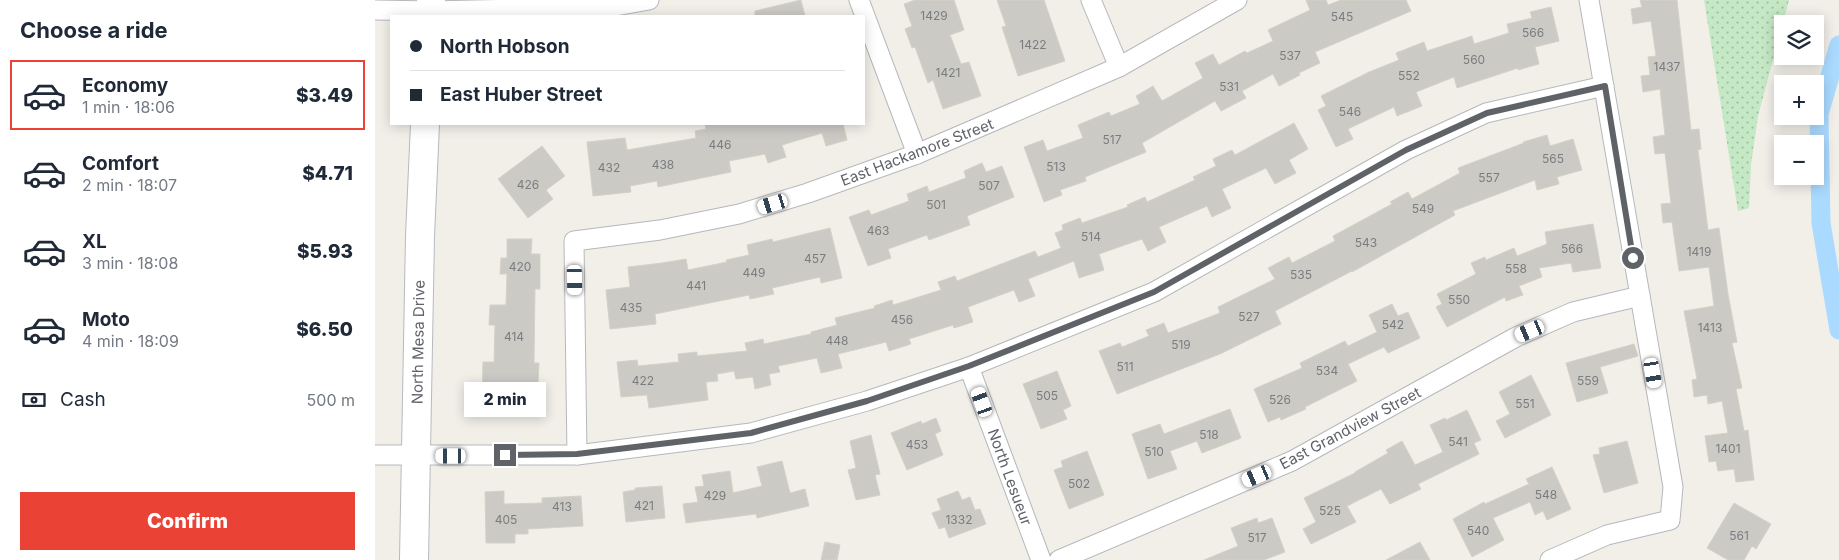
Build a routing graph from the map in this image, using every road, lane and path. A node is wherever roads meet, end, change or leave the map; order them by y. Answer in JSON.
{"nodes":[{"id":1,"x":649,"y":0,"type":"edge"},
{"id":2,"x":859,"y":0,"type":"edge"},
{"id":3,"x":1091,"y":0,"type":"edge"},
{"id":4,"x":1237,"y":0,"type":"edge"},
{"id":5,"x":1589,"y":0,"type":"edge"},
{"id":6,"x":610,"y":3,"type":"edge"},
{"id":7,"x":431,"y":9,"type":"edge"},
{"id":8,"x":375,"y":10,"type":"edge"},
{"id":9,"x":865,"y":15,"type":"edge"},
{"id":10,"x":865,"y":16,"type":"edge"},
{"id":11,"x":1119,"y":67,"type":"junction"},
{"id":12,"x":1605,"y":86,"type":"junction"},
{"id":13,"x":425,"y":125,"type":"edge"},
{"id":14,"x":917,"y":154,"type":"junction"},
{"id":15,"x":1639,"y":296,"type":"junction"},
{"id":16,"x":969,"y":366,"type":"junction"},
{"id":17,"x":577,"y":454,"type":"junction"},
{"id":18,"x":375,"y":455,"type":"edge"},
{"id":19,"x":415,"y":456,"type":"junction"},
{"id":20,"x":414,"y":560,"type":"edge"},
{"id":21,"x":1041,"y":560,"type":"edge"},
{"id":22,"x":1059,"y":560,"type":"edge"},
{"id":23,"x":1550,"y":560,"type":"edge"}],
"edges":[{"from":1,"to":6,"type":"street"},
{"from":2,"to":9,"type":"street"},
{"from":3,"to":11,"type":"street"},
{"from":4,"to":11,"type":"street","name":"East Hackamore Street"},
{"from":5,"to":12,"type":"street"},
{"from":6,"to":7,"type":"street"},
{"from":7,"to":8,"type":"street"},
{"from":10,"to":14,"type":"street"},
{"from":11,"to":14,"type":"street","name":"East Hackamore Street"},
{"from":12,"to":15,"type":"street"},
{"from":12,"to":16,"type":"street"},
{"from":13,"to":19,"type":"main road","name":"North Mesa Drive"},
{"from":14,"to":17,"type":"street","name":"East Hackamore Street"},
{"from":15,"to":22,"type":"street","name":"East Grandview Street"},
{"from":15,"to":23,"type":"street"},
{"from":16,"to":17,"type":"street"},
{"from":16,"to":21,"type":"street","name":"North Lesueur"},
{"from":17,"to":19,"type":"street"},
{"from":18,"to":19,"type":"street"},
{"from":19,"to":20,"type":"main road","name":"North Mesa Drive"}]}
